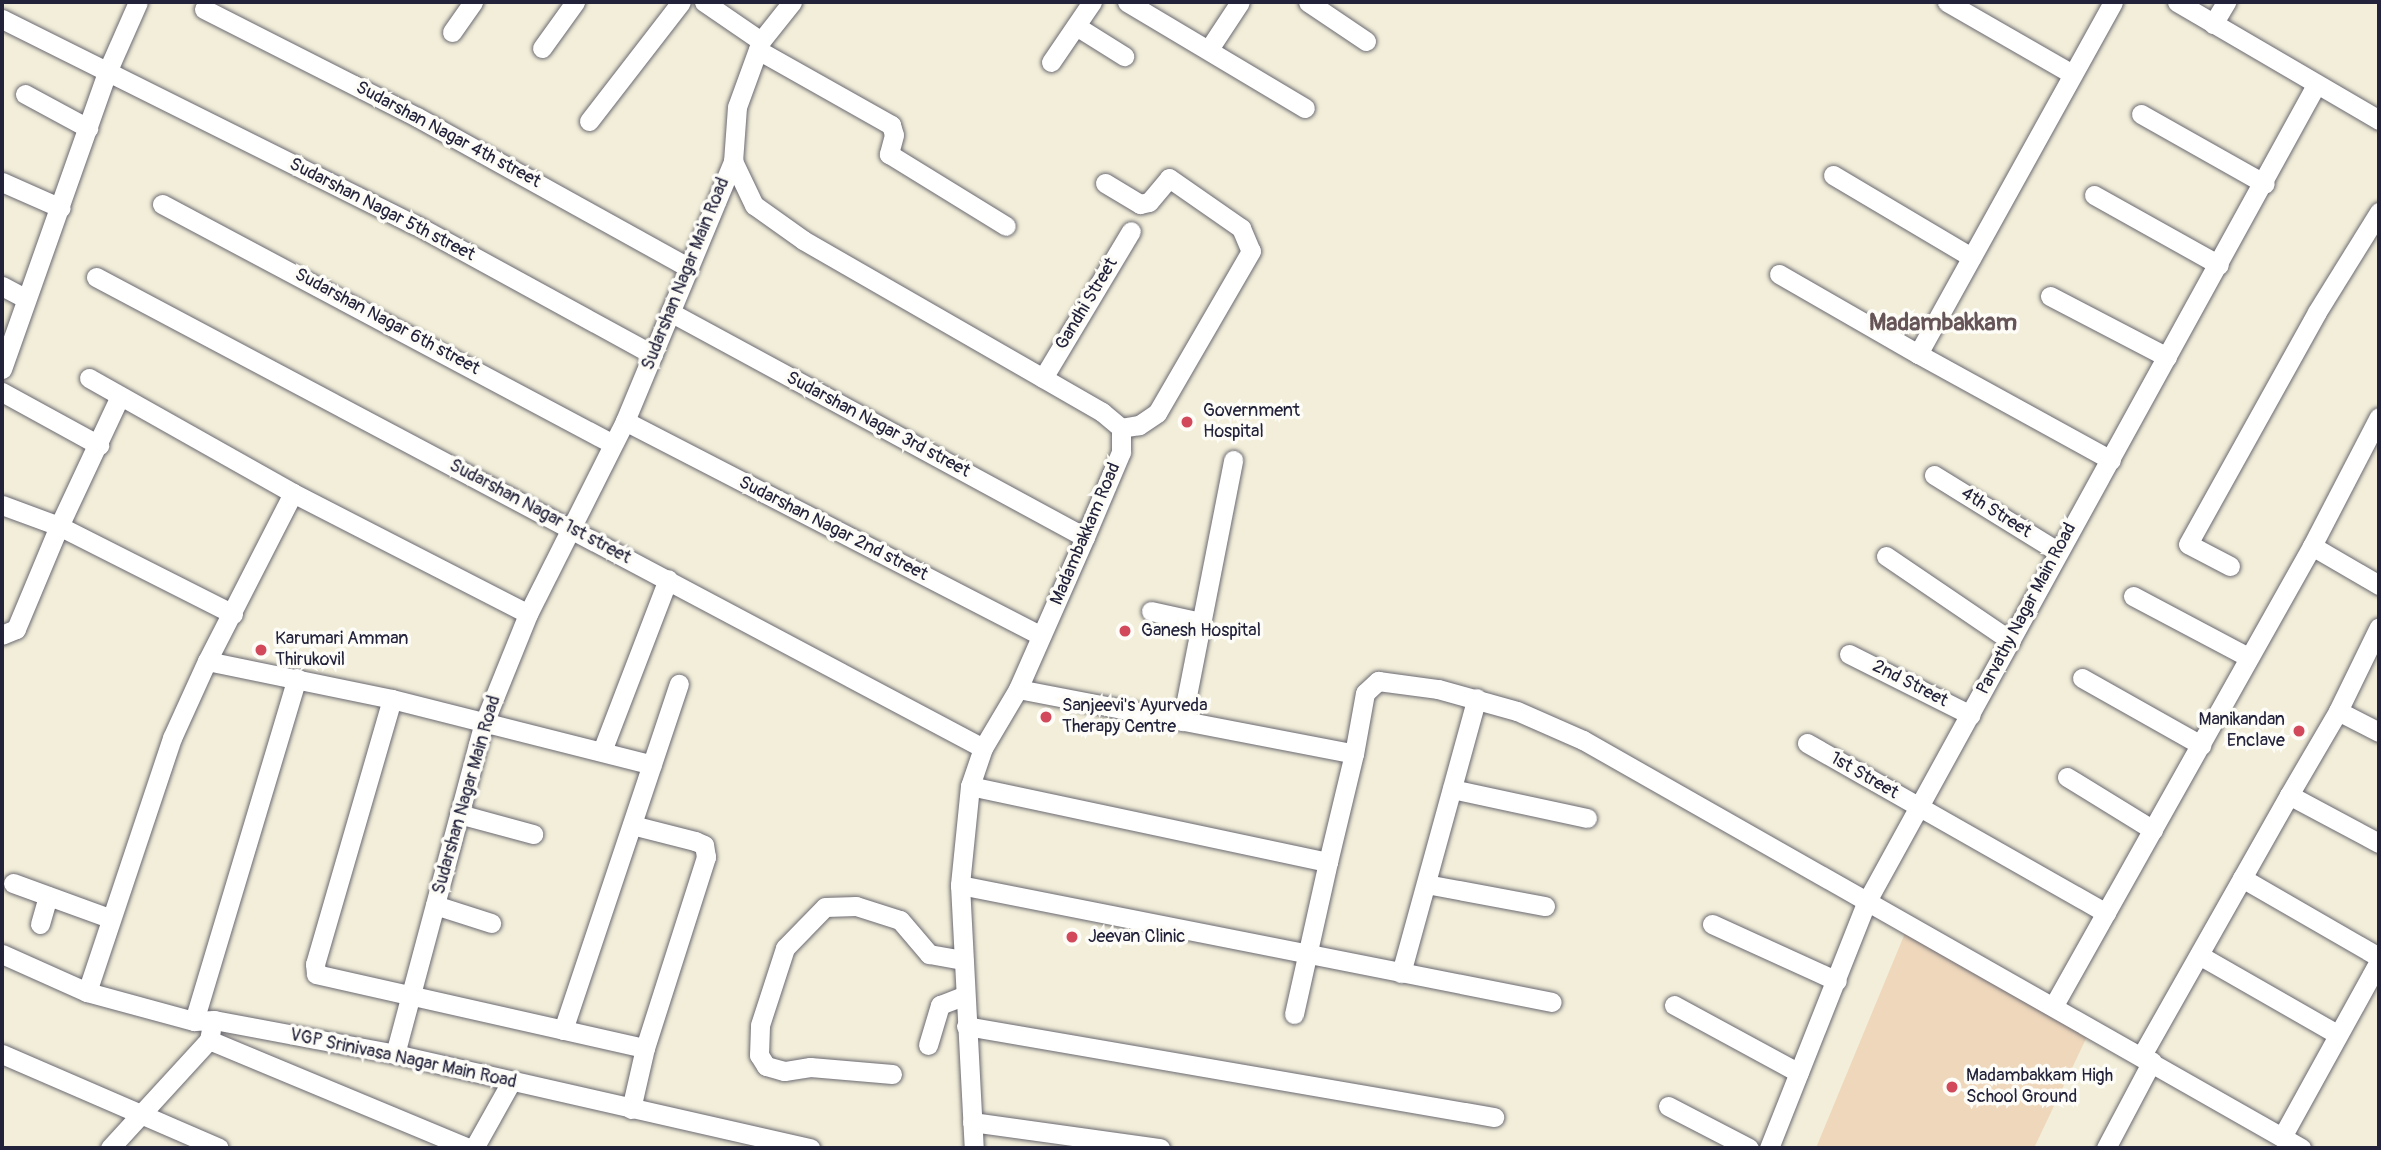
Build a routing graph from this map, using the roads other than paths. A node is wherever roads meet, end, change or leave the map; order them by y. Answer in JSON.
{"nodes":[{"id":1,"x":138,"y":2,"type":"edge"},
{"id":2,"x":473,"y":2,"type":"edge"},
{"id":3,"x":575,"y":2,"type":"edge"},
{"id":4,"x":681,"y":2,"type":"edge"},
{"id":5,"x":704,"y":2,"type":"edge"},
{"id":6,"x":792,"y":2,"type":"edge"},
{"id":7,"x":1092,"y":2,"type":"edge"},
{"id":8,"x":1127,"y":2,"type":"edge"},
{"id":9,"x":1240,"y":2,"type":"edge"},
{"id":10,"x":1308,"y":2,"type":"edge"},
{"id":11,"x":1947,"y":2,"type":"edge"},
{"id":12,"x":2113,"y":2,"type":"edge"},
{"id":13,"x":2176,"y":2,"type":"edge"},
{"id":14,"x":2226,"y":2,"type":"edge"},
{"id":15,"x":204,"y":9,"type":"dead end"},
{"id":16,"x":2,"y":19,"type":"edge"},
{"id":17,"x":2213,"y":23,"type":"junction"},
{"id":18,"x":1076,"y":26,"type":"junction"},
{"id":19,"x":452,"y":32,"type":"dead end"},
{"id":20,"x":1366,"y":41,"type":"dead end"},
{"id":21,"x":759,"y":46,"type":"junction"},
{"id":22,"x":542,"y":48,"type":"dead end"},
{"id":23,"x":1209,"y":49,"type":"junction"},
{"id":24,"x":1124,"y":57,"type":"dead end"},
{"id":25,"x":1051,"y":62,"type":"dead end"},
{"id":26,"x":108,"y":70,"type":"junction"},
{"id":27,"x":2072,"y":74,"type":"junction"},
{"id":28,"x":2316,"y":85,"type":"junction"},
{"id":29,"x":25,"y":94,"type":"dead end"},
{"id":30,"x":1306,"y":108,"type":"dead end"},
{"id":31,"x":2141,"y":114,"type":"dead end"},
{"id":32,"x":2379,"y":120,"type":"edge"},
{"id":33,"x":589,"y":121,"type":"dead end"},
{"id":34,"x":88,"y":128,"type":"junction"},
{"id":35,"x":733,"y":161,"type":"junction"},
{"id":36,"x":1833,"y":176,"type":"dead end"},
{"id":37,"x":2,"y":182,"type":"edge"},
{"id":38,"x":1105,"y":183,"type":"dead end"},
{"id":39,"x":2265,"y":184,"type":"junction"},
{"id":40,"x":2094,"y":195,"type":"dead end"},
{"id":41,"x":162,"y":204,"type":"dead end"},
{"id":42,"x":61,"y":208,"type":"junction"},
{"id":43,"x":2379,"y":212,"type":"edge"},
{"id":44,"x":1006,"y":226,"type":"dead end"},
{"id":45,"x":1131,"y":230,"type":"dead end"},
{"id":46,"x":1972,"y":257,"type":"junction"},
{"id":47,"x":2219,"y":265,"type":"junction"},
{"id":48,"x":688,"y":268,"type":"junction"},
{"id":49,"x":1779,"y":274,"type":"dead end"},
{"id":50,"x":96,"y":277,"type":"dead end"},
{"id":51,"x":2,"y":286,"type":"edge"},
{"id":52,"x":2050,"y":296,"type":"dead end"},
{"id":53,"x":26,"y":299,"type":"junction"},
{"id":54,"x":670,"y":313,"type":"junction"},
{"id":55,"x":1918,"y":354,"type":"junction"},
{"id":56,"x":653,"y":355,"type":"junction"},
{"id":57,"x":2168,"y":357,"type":"junction"},
{"id":58,"x":2,"y":369,"type":"edge"},
{"id":59,"x":89,"y":378,"type":"dead end"},
{"id":60,"x":1043,"y":378,"type":"junction"},
{"id":61,"x":2,"y":391,"type":"edge"},
{"id":62,"x":120,"y":396,"type":"junction"},
{"id":63,"x":2379,"y":417,"type":"edge"},
{"id":64,"x":625,"y":421,"type":"junction"},
{"id":65,"x":1121,"y":428,"type":"junction"},
{"id":66,"x":611,"y":443,"type":"junction"},
{"id":67,"x":99,"y":445,"type":"junction"},
{"id":68,"x":1233,"y":460,"type":"dead end"},
{"id":69,"x":2110,"y":460,"type":"junction"},
{"id":70,"x":1934,"y":475,"type":"dead end"},
{"id":71,"x":293,"y":493,"type":"junction"},
{"id":72,"x":2,"y":505,"type":"edge"},
{"id":73,"x":60,"y":526,"type":"junction"},
{"id":74,"x":570,"y":528,"type":"junction"},
{"id":75,"x":1085,"y":537,"type":"junction"},
{"id":76,"x":2312,"y":546,"type":"junction"},
{"id":77,"x":2057,"y":551,"type":"junction"},
{"id":78,"x":1886,"y":556,"type":"dead end"},
{"id":79,"x":2230,"y":566,"type":"dead end"},
{"id":80,"x":668,"y":579,"type":"junction"},
{"id":81,"x":2379,"y":585,"type":"edge"},
{"id":82,"x":2133,"y":596,"type":"dead end"},
{"id":83,"x":1151,"y":611,"type":"dead end"},
{"id":84,"x":233,"y":614,"type":"junction"},
{"id":85,"x":528,"y":614,"type":"junction"},
{"id":86,"x":1201,"y":622,"type":"junction"},
{"id":87,"x":2379,"y":627,"type":"edge"},
{"id":88,"x":2,"y":635,"type":"edge"},
{"id":89,"x":1041,"y":636,"type":"junction"},
{"id":90,"x":2011,"y":641,"type":"junction"},
{"id":91,"x":1849,"y":654,"type":"dead end"},
{"id":92,"x":2248,"y":657,"type":"junction"},
{"id":93,"x":207,"y":662,"type":"junction"},
{"id":94,"x":297,"y":678,"type":"junction"},
{"id":95,"x":2082,"y":678,"type":"dead end"},
{"id":96,"x":679,"y":684,"type":"dead end"},
{"id":97,"x":1018,"y":689,"type":"junction"},
{"id":98,"x":392,"y":698,"type":"junction"},
{"id":99,"x":1477,"y":698,"type":"junction"},
{"id":100,"x":2338,"y":711,"type":"junction"},
{"id":101,"x":1971,"y":715,"type":"junction"},
{"id":102,"x":1182,"y":721,"type":"junction"},
{"id":103,"x":484,"y":723,"type":"junction"},
{"id":104,"x":2379,"y":732,"type":"edge"},
{"id":105,"x":1807,"y":743,"type":"dead end"},
{"id":106,"x":2201,"y":746,"type":"junction"},
{"id":107,"x":983,"y":748,"type":"junction"},
{"id":108,"x":601,"y":751,"type":"junction"},
{"id":109,"x":1354,"y":754,"type":"junction"},
{"id":110,"x":652,"y":765,"type":"junction"},
{"id":111,"x":2067,"y":777,"type":"dead end"},
{"id":112,"x":970,"y":786,"type":"junction"},
{"id":113,"x":1452,"y":789,"type":"junction"},
{"id":114,"x":2289,"y":795,"type":"junction"},
{"id":115,"x":1921,"y":808,"type":"junction"},
{"id":116,"x":459,"y":814,"type":"junction"},
{"id":117,"x":1587,"y":818,"type":"dead end"},
{"id":118,"x":632,"y":825,"type":"junction"},
{"id":119,"x":2153,"y":830,"type":"junction"},
{"id":120,"x":533,"y":834,"type":"dead end"},
{"id":121,"x":2379,"y":843,"type":"edge"},
{"id":122,"x":1328,"y":862,"type":"junction"},
{"id":123,"x":2242,"y":877,"type":"junction"},
{"id":124,"x":13,"y":883,"type":"dead end"},
{"id":125,"x":1426,"y":884,"type":"junction"},
{"id":126,"x":960,"y":885,"type":"junction"},
{"id":127,"x":48,"y":896,"type":"junction"},
{"id":128,"x":1867,"y":901,"type":"junction"},
{"id":129,"x":435,"y":905,"type":"junction"},
{"id":130,"x":1545,"y":906,"type":"dead end"},
{"id":131,"x":2106,"y":914,"type":"junction"},
{"id":132,"x":109,"y":918,"type":"junction"},
{"id":133,"x":491,"y":923,"type":"dead end"},
{"id":134,"x":40,"y":924,"type":"dead end"},
{"id":135,"x":1712,"y":924,"type":"dead end"},
{"id":136,"x":2,"y":954,"type":"edge"},
{"id":137,"x":1306,"y":954,"type":"junction"},
{"id":138,"x":2199,"y":955,"type":"junction"},
{"id":139,"x":2379,"y":959,"type":"edge"},
{"id":140,"x":963,"y":960,"type":"junction"},
{"id":141,"x":1401,"y":973,"type":"junction"},
{"id":142,"x":1837,"y":981,"type":"junction"},
{"id":143,"x":87,"y":992,"type":"junction"},
{"id":144,"x":964,"y":996,"type":"junction"},
{"id":145,"x":410,"y":998,"type":"junction"},
{"id":146,"x":1552,"y":1002,"type":"dead end"},
{"id":147,"x":1674,"y":1005,"type":"dead end"},
{"id":148,"x":2054,"y":1005,"type":"junction"},
{"id":149,"x":1294,"y":1014,"type":"dead end"},
{"id":150,"x":204,"y":1020,"type":"junction"},
{"id":151,"x":966,"y":1026,"type":"junction"},
{"id":152,"x":564,"y":1030,"type":"junction"},
{"id":153,"x":2337,"y":1034,"type":"junction"},
{"id":154,"x":209,"y":1040,"type":"junction"},
{"id":155,"x":928,"y":1045,"type":"dead end"},
{"id":156,"x":646,"y":1048,"type":"junction"},
{"id":157,"x":2,"y":1054,"type":"edge"},
{"id":158,"x":395,"y":1054,"type":"junction"},
{"id":159,"x":2147,"y":1058,"type":"junction"},
{"id":160,"x":1799,"y":1073,"type":"junction"},
{"id":161,"x":892,"y":1074,"type":"dead end"},
{"id":162,"x":512,"y":1082,"type":"junction"},
{"id":163,"x":1668,"y":1106,"type":"dead end"},
{"id":164,"x":631,"y":1109,"type":"junction"},
{"id":165,"x":138,"y":1114,"type":"junction"},
{"id":166,"x":1494,"y":1117,"type":"dead end"},
{"id":167,"x":972,"y":1122,"type":"junction"},
{"id":168,"x":2294,"y":1145,"type":"edge"},
{"id":169,"x":110,"y":1148,"type":"edge"},
{"id":170,"x":219,"y":1148,"type":"edge"},
{"id":171,"x":468,"y":1148,"type":"edge"},
{"id":172,"x":474,"y":1148,"type":"edge"},
{"id":173,"x":806,"y":1148,"type":"edge"},
{"id":174,"x":974,"y":1148,"type":"edge"},
{"id":175,"x":1160,"y":1148,"type":"edge"},
{"id":176,"x":1749,"y":1148,"type":"edge"},
{"id":177,"x":1769,"y":1148,"type":"edge"},
{"id":178,"x":2106,"y":1148,"type":"edge"}],
"edges":[{"from":1,"to":26,"type":"street"},
{"from":2,"to":19,"type":"street"},
{"from":3,"to":22,"type":"street"},
{"from":4,"to":33,"type":"street"},
{"from":5,"to":21,"type":"street"},
{"from":6,"to":21,"type":"street"},
{"from":7,"to":18,"type":"street"},
{"from":8,"to":23,"type":"street"},
{"from":9,"to":23,"type":"street"},
{"from":10,"to":20,"type":"street"},
{"from":11,"to":27,"type":"street"},
{"from":12,"to":27,"type":"street"},
{"from":13,"to":17,"type":"street"},
{"from":14,"to":17,"type":"street"},
{"from":15,"to":48,"type":"street","name":"Sudarshan Nagar 4th street"},
{"from":16,"to":26,"type":"street","name":"Sudarshan Nagar 5th street"},
{"from":17,"to":28,"type":"street"},
{"from":18,"to":24,"type":"street"},
{"from":18,"to":25,"type":"street"},
{"from":21,"to":35,"type":"street"},
{"from":21,"to":44,"type":"street"},
{"from":23,"to":30,"type":"street"},
{"from":26,"to":34,"type":"street"},
{"from":26,"to":56,"type":"street","name":"Sudarshan Nagar 5th street"},
{"from":27,"to":46,"type":"street"},
{"from":28,"to":32,"type":"street"},
{"from":28,"to":39,"type":"street","name":"Parvathy Nagar Main Road"},
{"from":29,"to":34,"type":"street"},
{"from":31,"to":39,"type":"street"},
{"from":34,"to":42,"type":"street"},
{"from":35,"to":48,"type":"street","name":"Sudarshan Nagar Main Road"},
{"from":35,"to":60,"type":"street"},
{"from":36,"to":46,"type":"street"},
{"from":37,"to":42,"type":"street"},
{"from":38,"to":65,"type":"street"},
{"from":39,"to":47,"type":"street","name":"Parvathy Nagar Main Road"},
{"from":40,"to":47,"type":"street"},
{"from":41,"to":66,"type":"street","name":"Sudarshan Nagar 6th street"},
{"from":42,"to":53,"type":"street"},
{"from":43,"to":79,"type":"street"},
{"from":45,"to":60,"type":"street","name":"Gandhi Street"},
{"from":46,"to":55,"type":"street"},
{"from":47,"to":57,"type":"street","name":"Parvathy Nagar Main Road"},
{"from":48,"to":54,"type":"street","name":"Sudarshan Nagar Main Road"},
{"from":49,"to":55,"type":"street"},
{"from":50,"to":74,"type":"street","name":"Sudarshan Nagar 1st street"},
{"from":51,"to":53,"type":"street"},
{"from":52,"to":57,"type":"street"},
{"from":53,"to":58,"type":"street"},
{"from":54,"to":56,"type":"street","name":"Sudarshan Nagar Main Road"},
{"from":54,"to":75,"type":"street","name":"Sudarshan Nagar 3rd street"},
{"from":55,"to":69,"type":"street"},
{"from":56,"to":64,"type":"street","name":"Sudarshan Nagar Main Road"},
{"from":57,"to":69,"type":"street","name":"Parvathy Nagar Main Road"},
{"from":59,"to":62,"type":"street"},
{"from":60,"to":65,"type":"street"},
{"from":61,"to":67,"type":"street"},
{"from":62,"to":67,"type":"street"},
{"from":62,"to":71,"type":"street"},
{"from":63,"to":76,"type":"street"},
{"from":64,"to":66,"type":"street","name":"Sudarshan Nagar Main Road"},
{"from":64,"to":89,"type":"street","name":"Sudarshan Nagar 2nd street"},
{"from":65,"to":75,"type":"street","name":"Madambakkam Road"},
{"from":66,"to":74,"type":"street","name":"Sudarshan Nagar Main Road"},
{"from":67,"to":73,"type":"street"},
{"from":68,"to":86,"type":"street"},
{"from":69,"to":77,"type":"street","name":"Parvathy Nagar Main Road"},
{"from":70,"to":77,"type":"street","name":"4th Street"},
{"from":71,"to":84,"type":"street"},
{"from":71,"to":85,"type":"street"},
{"from":72,"to":73,"type":"street"},
{"from":73,"to":84,"type":"street"},
{"from":73,"to":88,"type":"street"},
{"from":74,"to":80,"type":"street","name":"Sudarshan Nagar 1st street"},
{"from":74,"to":85,"type":"street","name":"Sudarshan Nagar Main Road"},
{"from":75,"to":89,"type":"street","name":"Madambakkam Road"},
{"from":76,"to":81,"type":"street"},
{"from":76,"to":92,"type":"street"},
{"from":77,"to":90,"type":"street","name":"Parvathy Nagar Main Road"},
{"from":78,"to":90,"type":"street"},
{"from":80,"to":107,"type":"street","name":"Sudarshan Nagar 1st street"},
{"from":80,"to":108,"type":"street"},
{"from":82,"to":92,"type":"street"},
{"from":83,"to":86,"type":"street"},
{"from":84,"to":93,"type":"street"},
{"from":85,"to":103,"type":"street","name":"Sudarshan Nagar Main Road"},
{"from":86,"to":102,"type":"street"},
{"from":87,"to":100,"type":"street"},
{"from":89,"to":97,"type":"street","name":"Madambakkam Road"},
{"from":90,"to":101,"type":"street","name":"Parvathy Nagar Main Road"},
{"from":91,"to":101,"type":"street","name":"2nd Street"},
{"from":92,"to":106,"type":"street"},
{"from":93,"to":94,"type":"street"},
{"from":93,"to":132,"type":"street"},
{"from":94,"to":98,"type":"street"},
{"from":94,"to":150,"type":"street"},
{"from":95,"to":106,"type":"street"},
{"from":96,"to":110,"type":"street"},
{"from":97,"to":102,"type":"street"},
{"from":97,"to":107,"type":"street","name":"Madambakkam Road"},
{"from":98,"to":103,"type":"street"},
{"from":98,"to":145,"type":"street"},
{"from":99,"to":109,"type":"street"},
{"from":99,"to":113,"type":"street"},
{"from":99,"to":128,"type":"street"},
{"from":100,"to":104,"type":"street"},
{"from":100,"to":114,"type":"street"},
{"from":101,"to":115,"type":"street","name":"Parvathy Nagar Main Road"},
{"from":102,"to":109,"type":"street"},
{"from":103,"to":108,"type":"street"},
{"from":103,"to":116,"type":"street","name":"Sudarshan Nagar Main Road"},
{"from":105,"to":115,"type":"street","name":"1st Street"},
{"from":106,"to":119,"type":"street"},
{"from":107,"to":112,"type":"street","name":"Madambakkam Road"},
{"from":108,"to":110,"type":"street"},
{"from":109,"to":122,"type":"street"},
{"from":110,"to":118,"type":"street"},
{"from":111,"to":119,"type":"street"},
{"from":112,"to":122,"type":"street"},
{"from":112,"to":126,"type":"street","name":"Madambakkam Road"},
{"from":113,"to":117,"type":"street"},
{"from":113,"to":125,"type":"street"},
{"from":114,"to":121,"type":"street"},
{"from":114,"to":123,"type":"street"},
{"from":115,"to":128,"type":"street","name":"Parvathy Nagar Main Road"},
{"from":115,"to":131,"type":"street","name":"1st Street"},
{"from":116,"to":120,"type":"street"},
{"from":116,"to":129,"type":"street","name":"Sudarshan Nagar Main Road"},
{"from":118,"to":152,"type":"street"},
{"from":118,"to":156,"type":"street"},
{"from":119,"to":131,"type":"street"},
{"from":122,"to":137,"type":"street"},
{"from":123,"to":138,"type":"street"},
{"from":123,"to":139,"type":"street"},
{"from":124,"to":127,"type":"street"},
{"from":125,"to":130,"type":"street"},
{"from":125,"to":141,"type":"street"},
{"from":126,"to":137,"type":"street"},
{"from":126,"to":140,"type":"street","name":"Madambakkam Road"},
{"from":127,"to":132,"type":"street"},
{"from":127,"to":134,"type":"street"},
{"from":128,"to":142,"type":"street","name":"Parvathy Nagar Main Road"},
{"from":128,"to":148,"type":"street"},
{"from":129,"to":133,"type":"street"},
{"from":129,"to":145,"type":"street","name":"Sudarshan Nagar Main Road"},
{"from":131,"to":148,"type":"street"},
{"from":132,"to":143,"type":"street"},
{"from":135,"to":142,"type":"street"},
{"from":136,"to":143,"type":"street","name":"VGP Srinivasa Nagar Main Road"},
{"from":137,"to":141,"type":"street"},
{"from":137,"to":149,"type":"street"},
{"from":138,"to":153,"type":"street"},
{"from":138,"to":159,"type":"street"},
{"from":139,"to":153,"type":"street"},
{"from":140,"to":144,"type":"street","name":"Madambakkam Road"},
{"from":140,"to":161,"type":"street"},
{"from":141,"to":146,"type":"street"},
{"from":142,"to":160,"type":"street","name":"Parvathy Nagar Main Road"},
{"from":143,"to":150,"type":"street","name":"VGP Srinivasa Nagar Main Road"},
{"from":144,"to":151,"type":"street","name":"Madambakkam Road"},
{"from":144,"to":155,"type":"street"},
{"from":145,"to":152,"type":"street"},
{"from":145,"to":158,"type":"street","name":"Sudarshan Nagar Main Road"},
{"from":147,"to":160,"type":"street"},
{"from":148,"to":159,"type":"street"},
{"from":150,"to":154,"type":"street"},
{"from":150,"to":158,"type":"street","name":"VGP Srinivasa Nagar Main Road"},
{"from":151,"to":166,"type":"street"},
{"from":151,"to":167,"type":"street","name":"Madambakkam Road"},
{"from":152,"to":156,"type":"street"},
{"from":153,"to":168,"type":"street"},
{"from":154,"to":165,"type":"street"},
{"from":154,"to":171,"type":"street"},
{"from":156,"to":164,"type":"street"},
{"from":157,"to":165,"type":"street"},
{"from":158,"to":162,"type":"street","name":"VGP Srinivasa Nagar Main Road"},
{"from":159,"to":168,"type":"street"},
{"from":159,"to":178,"type":"street"},
{"from":160,"to":177,"type":"street","name":"Parvathy Nagar Main Road"},
{"from":162,"to":164,"type":"street","name":"VGP Srinivasa Nagar Main Road"},
{"from":162,"to":172,"type":"street"},
{"from":163,"to":176,"type":"street"},
{"from":164,"to":173,"type":"street","name":"VGP Srinivasa Nagar Main Road"},
{"from":165,"to":169,"type":"street"},
{"from":165,"to":170,"type":"street"},
{"from":167,"to":174,"type":"street","name":"Madambakkam Road"},
{"from":167,"to":175,"type":"street"}]}
